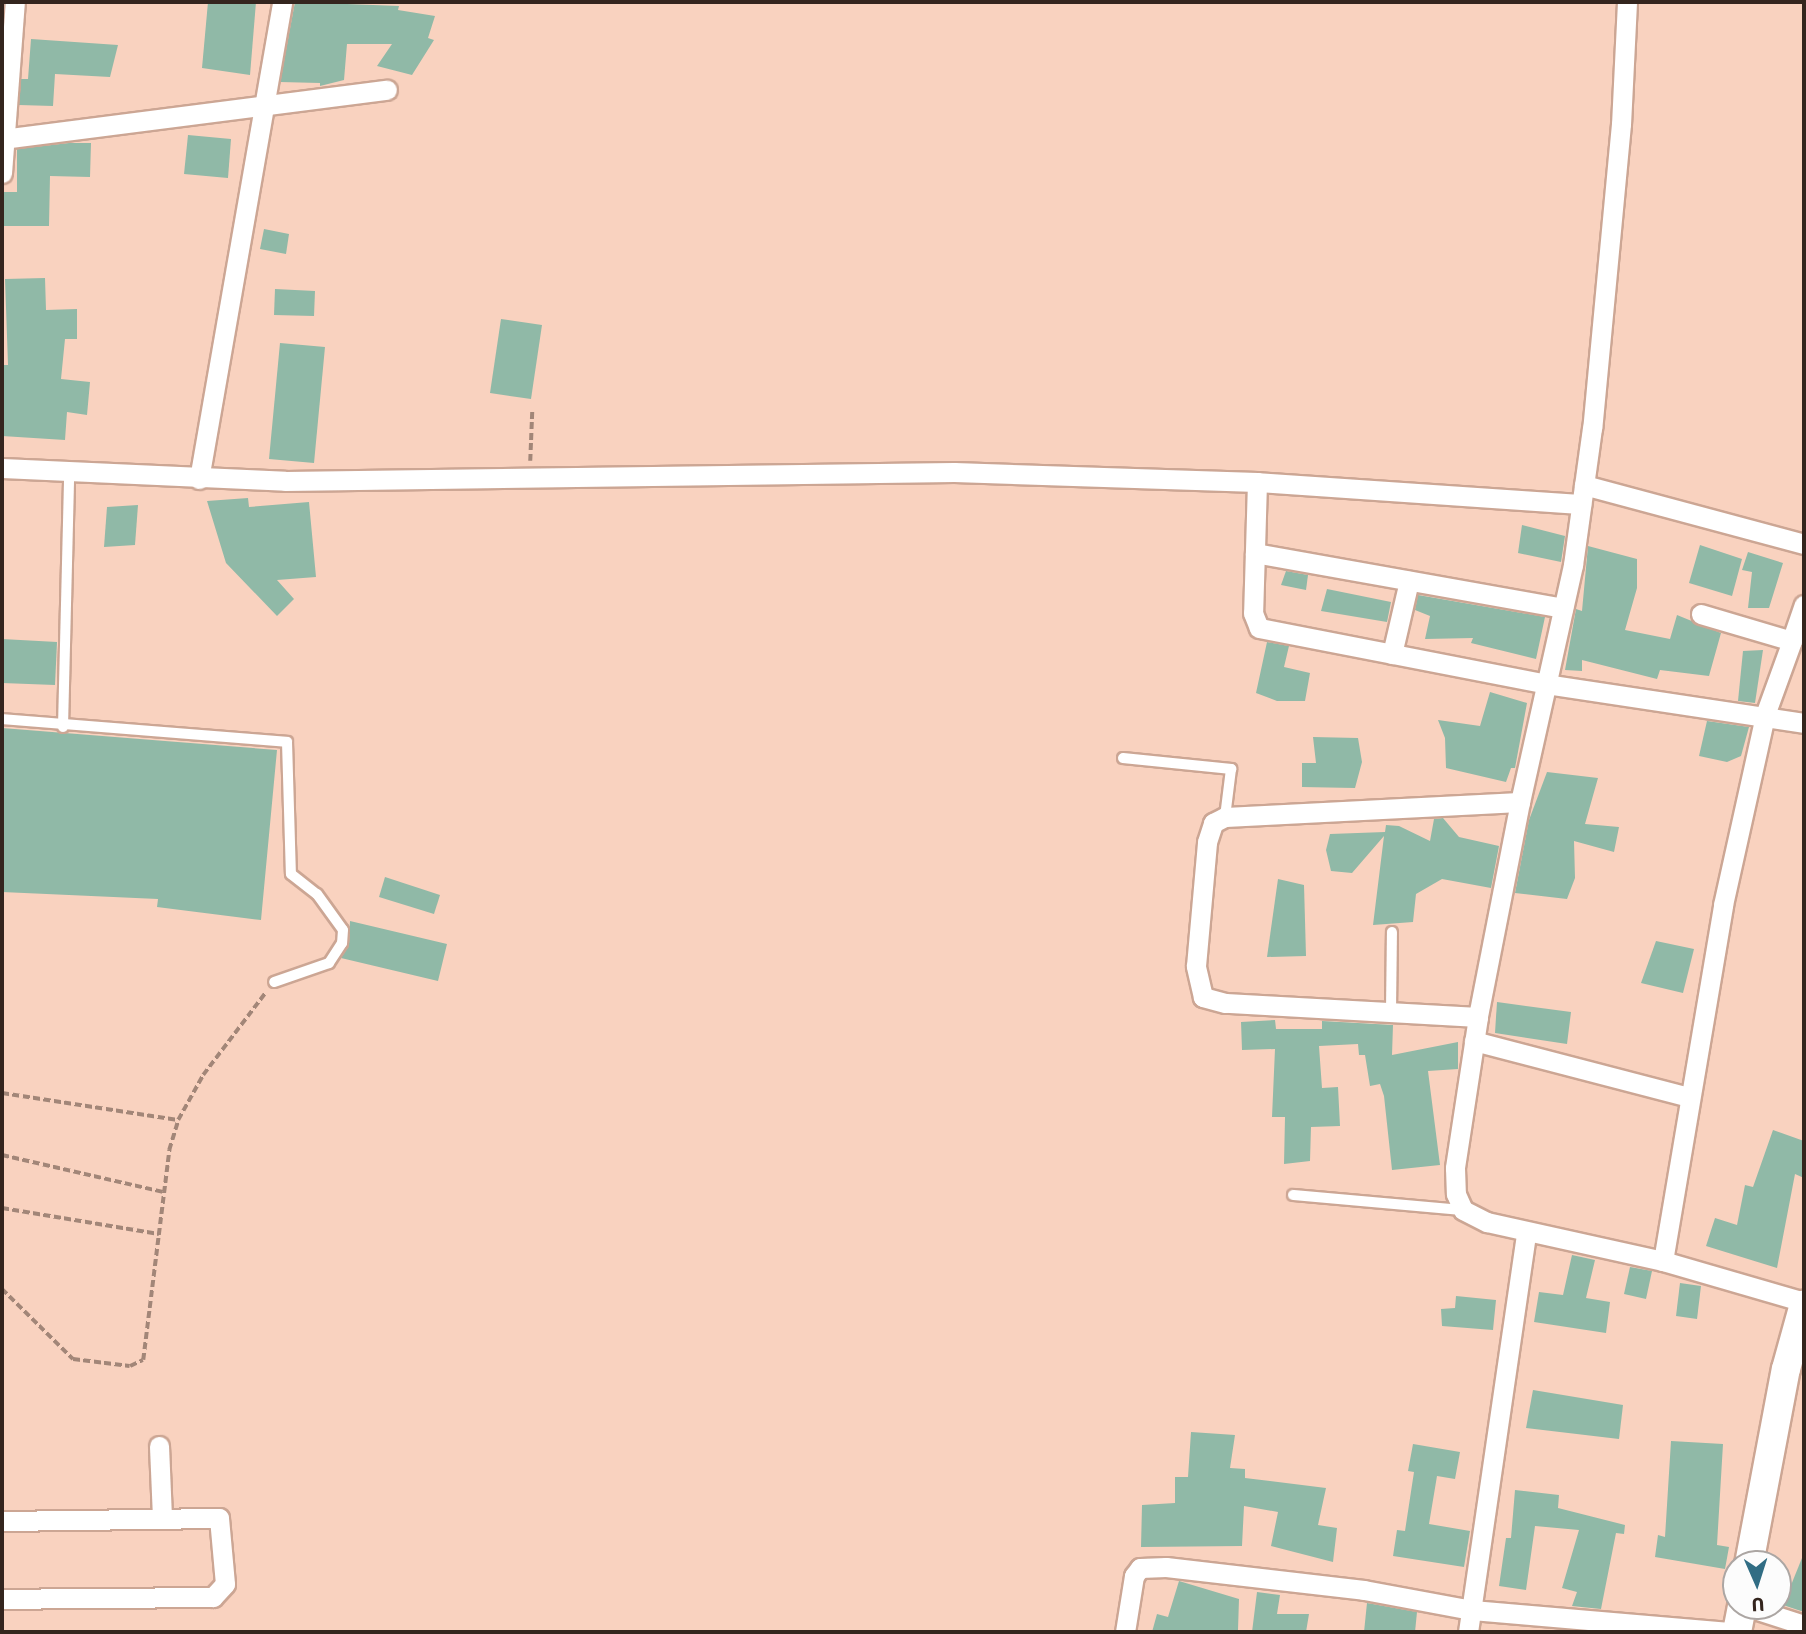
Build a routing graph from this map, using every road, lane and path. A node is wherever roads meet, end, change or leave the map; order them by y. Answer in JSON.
{"nodes":[{"id":1,"x":15,"y":2,"type":"edge"},
{"id":2,"x":282,"y":2,"type":"edge"},
{"id":3,"x":1627,"y":2,"type":"edge"},
{"id":4,"x":387,"y":90,"type":"dead end"},
{"id":5,"x":262,"y":107,"type":"junction"},
{"id":6,"x":4,"y":139,"type":"edge"},
{"id":7,"x":2,"y":173,"type":"edge"},
{"id":8,"x":532,"y":411,"type":"dead end"},
{"id":9,"x":2,"y":468,"type":"edge"},
{"id":10,"x":69,"y":474,"type":"junction"},
{"id":11,"x":199,"y":479,"type":"junction"},
{"id":12,"x":529,"y":480,"type":"junction"},
{"id":13,"x":1257,"y":482,"type":"junction"},
{"id":14,"x":1582,"y":494,"type":"junction"},
{"id":15,"x":1804,"y":544,"type":"edge"},
{"id":16,"x":1255,"y":553,"type":"junction"},
{"id":17,"x":1409,"y":581,"type":"junction"},
{"id":18,"x":1804,"y":605,"type":"edge"},
{"id":19,"x":1563,"y":608,"type":"junction"},
{"id":20,"x":1701,"y":614,"type":"dead end"},
{"id":21,"x":1792,"y":639,"type":"junction"},
{"id":22,"x":1392,"y":654,"type":"junction"},
{"id":23,"x":1546,"y":684,"type":"junction"},
{"id":24,"x":1766,"y":716,"type":"junction"},
{"id":25,"x":2,"y":719,"type":"edge"},
{"id":26,"x":1804,"y":723,"type":"edge"},
{"id":27,"x":63,"y":727,"type":"junction"},
{"id":28,"x":1122,"y":758,"type":"dead end"},
{"id":29,"x":1520,"y":802,"type":"junction"},
{"id":30,"x":1225,"y":817,"type":"junction"},
{"id":31,"x":1392,"y":932,"type":"dead end"},
{"id":32,"x":274,"y":982,"type":"joint"},
{"id":33,"x":1391,"y":1010,"type":"junction"},
{"id":34,"x":1478,"y":1017,"type":"junction"},
{"id":35,"x":1474,"y":1041,"type":"junction"},
{"id":36,"x":2,"y":1093,"type":"edge"},
{"id":37,"x":1689,"y":1097,"type":"junction"},
{"id":38,"x":178,"y":1120,"type":"junction"},
{"id":39,"x":2,"y":1155,"type":"edge"},
{"id":40,"x":163,"y":1192,"type":"junction"},
{"id":41,"x":1293,"y":1195,"type":"dead end"},
{"id":42,"x":2,"y":1208,"type":"edge"},
{"id":43,"x":1463,"y":1210,"type":"junction"},
{"id":44,"x":1526,"y":1233,"type":"junction"},
{"id":45,"x":159,"y":1234,"type":"junction"},
{"id":46,"x":1663,"y":1261,"type":"junction"},
{"id":47,"x":2,"y":1289,"type":"edge"},
{"id":48,"x":1804,"y":1303,"type":"edge"},
{"id":49,"x":159,"y":1447,"type":"dead end"},
{"id":50,"x":162,"y":1518,"type":"junction"},
{"id":51,"x":2,"y":1521,"type":"edge"},
{"id":52,"x":1752,"y":1550,"type":"edge"},
{"id":53,"x":2,"y":1599,"type":"edge"},
{"id":54,"x":1472,"y":1610,"type":"junction"},
{"id":55,"x":1125,"y":1632,"type":"edge"},
{"id":56,"x":1468,"y":1632,"type":"edge"},
{"id":57,"x":1729,"y":1632,"type":"edge"}],
"edges":[{"from":1,"to":6,"type":"street"},
{"from":2,"to":5,"type":"street"},
{"from":3,"to":14,"type":"street"},
{"from":4,"to":5,"type":"street"},
{"from":5,"to":6,"type":"street"},
{"from":5,"to":11,"type":"street"},
{"from":6,"to":7,"type":"street"},
{"from":8,"to":12,"type":"path"},
{"from":9,"to":10,"type":"street"},
{"from":10,"to":11,"type":"street"},
{"from":10,"to":27,"type":"lane"},
{"from":11,"to":12,"type":"street"},
{"from":12,"to":13,"type":"street"},
{"from":13,"to":14,"type":"street"},
{"from":13,"to":16,"type":"street"},
{"from":14,"to":15,"type":"street"},
{"from":14,"to":19,"type":"street"},
{"from":16,"to":17,"type":"street"},
{"from":16,"to":22,"type":"street"},
{"from":17,"to":19,"type":"street"},
{"from":17,"to":22,"type":"street"},
{"from":18,"to":21,"type":"street"},
{"from":19,"to":23,"type":"street"},
{"from":20,"to":21,"type":"street"},
{"from":21,"to":24,"type":"street"},
{"from":22,"to":23,"type":"street"},
{"from":23,"to":24,"type":"street"},
{"from":23,"to":29,"type":"street"},
{"from":24,"to":26,"type":"street"},
{"from":24,"to":37,"type":"street"},
{"from":25,"to":27,"type":"lane"},
{"from":27,"to":32,"type":"lane"},
{"from":28,"to":30,"type":"lane"},
{"from":29,"to":30,"type":"street"},
{"from":29,"to":34,"type":"street"},
{"from":30,"to":33,"type":"street"},
{"from":31,"to":33,"type":"lane"},
{"from":32,"to":38,"type":"path"},
{"from":33,"to":34,"type":"street"},
{"from":34,"to":35,"type":"street"},
{"from":35,"to":37,"type":"street"},
{"from":35,"to":43,"type":"street"},
{"from":36,"to":38,"type":"path"},
{"from":37,"to":46,"type":"street"},
{"from":38,"to":40,"type":"path"},
{"from":39,"to":40,"type":"path"},
{"from":40,"to":45,"type":"path"},
{"from":41,"to":43,"type":"lane"},
{"from":42,"to":45,"type":"path"},
{"from":43,"to":44,"type":"street"},
{"from":44,"to":46,"type":"street"},
{"from":44,"to":54,"type":"street"},
{"from":45,"to":47,"type":"path"},
{"from":46,"to":48,"type":"street"},
{"from":48,"to":52,"type":"street"},
{"from":49,"to":50,"type":"street"},
{"from":50,"to":51,"type":"street"},
{"from":50,"to":53,"type":"street"},
{"from":54,"to":55,"type":"street"},
{"from":54,"to":56,"type":"street"},
{"from":54,"to":57,"type":"street"}]}
